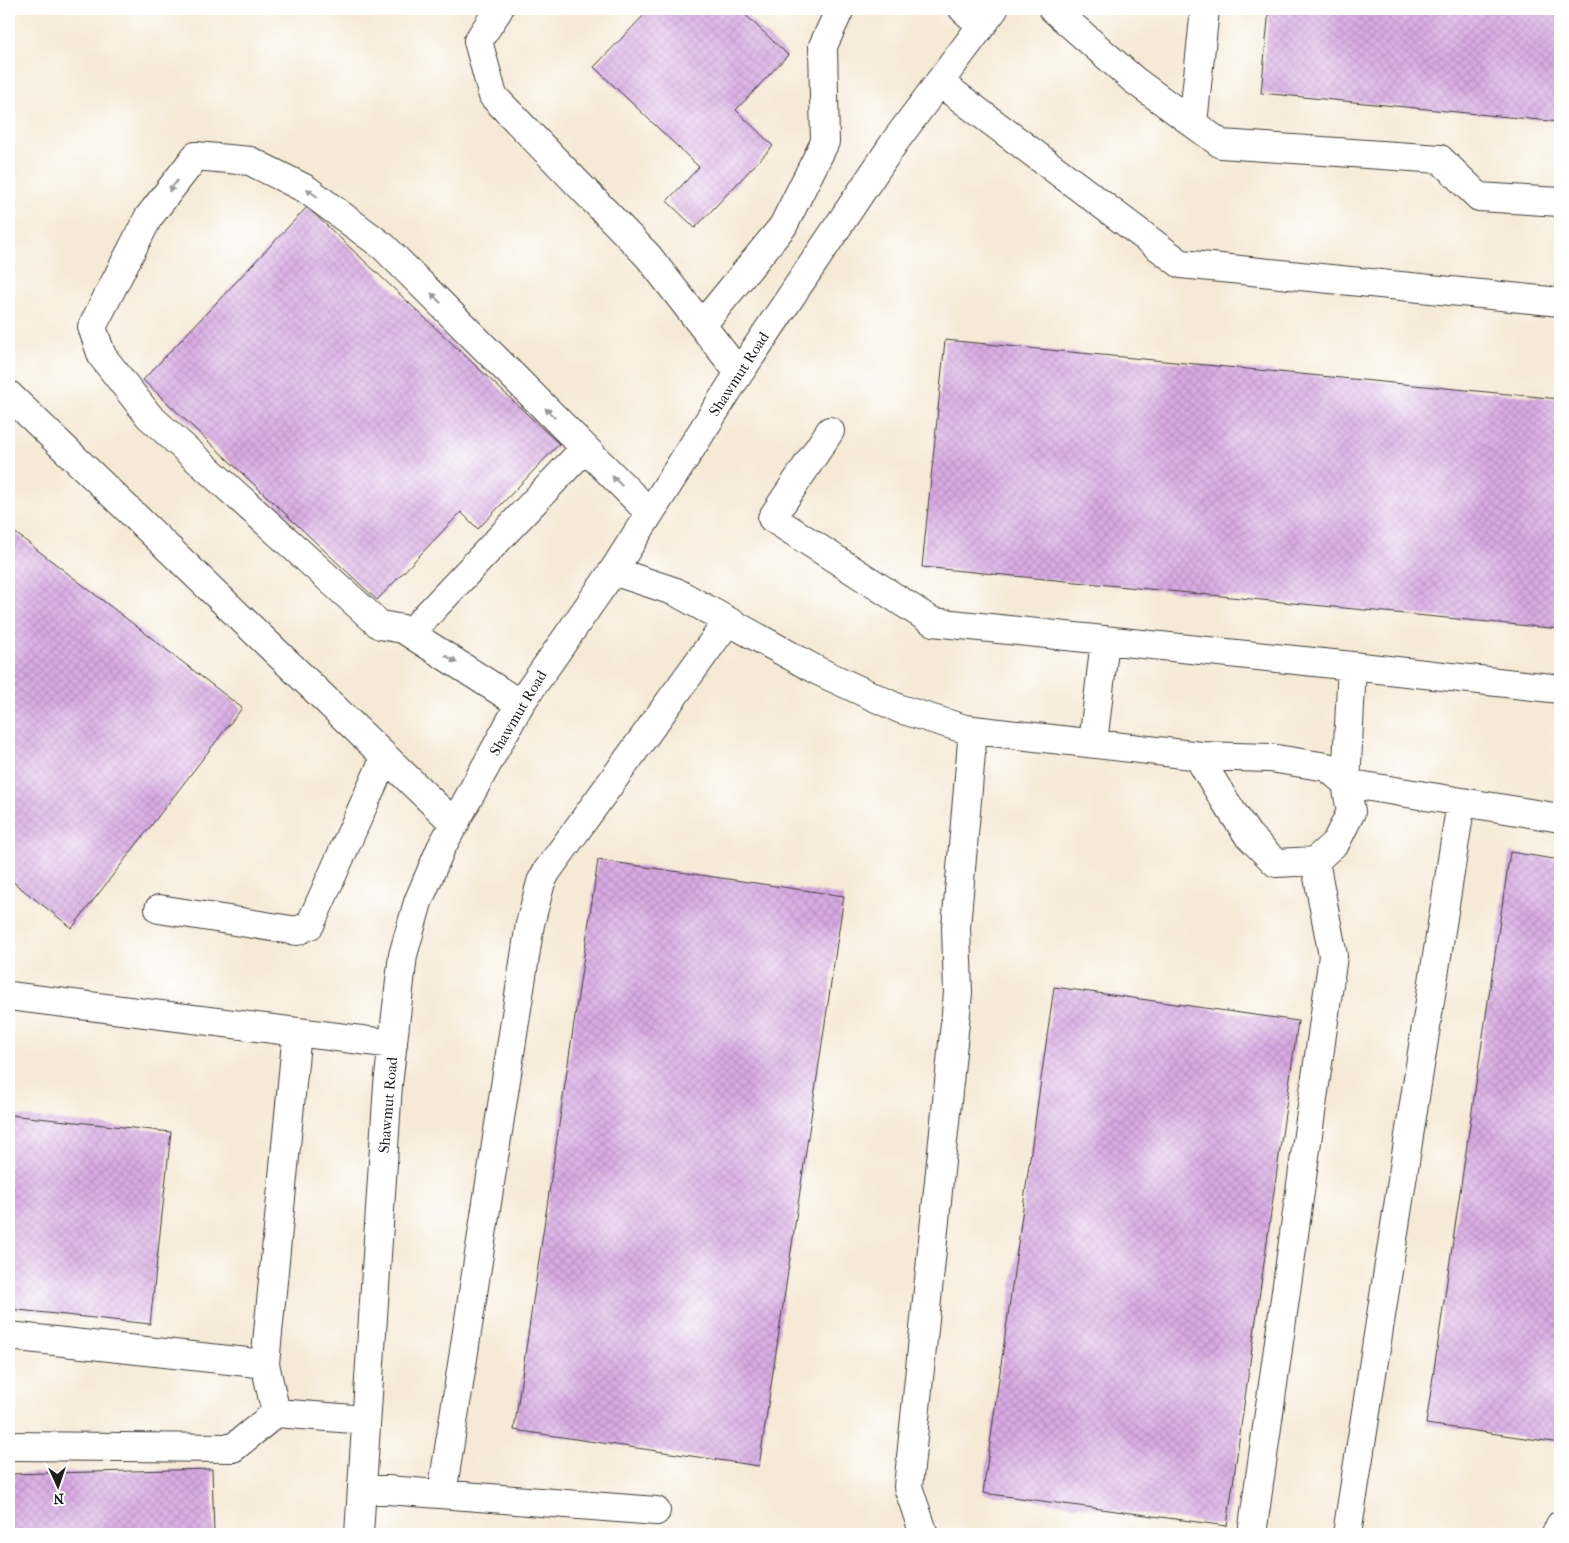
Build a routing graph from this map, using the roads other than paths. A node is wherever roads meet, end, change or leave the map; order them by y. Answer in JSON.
{"nodes":[{"id":1,"x":499,"y":9,"type":"edge"},
{"id":2,"x":840,"y":9,"type":"edge"},
{"id":3,"x":1053,"y":9,"type":"edge"},
{"id":4,"x":1205,"y":9,"type":"edge"},
{"id":5,"x":979,"y":14,"type":"edge"},
{"id":6,"x":940,"y":82,"type":"junction"},
{"id":7,"x":1193,"y":123,"type":"junction"},
{"id":8,"x":1560,"y":202,"type":"edge"},
{"id":9,"x":1560,"y":302,"type":"edge"},
{"id":10,"x":702,"y":326,"type":"junction"},
{"id":11,"x":739,"y":373,"type":"junction"},
{"id":12,"x":9,"y":395,"type":"edge"},
{"id":13,"x":830,"y":432,"type":"dead end"},
{"id":14,"x":585,"y":448,"type":"junction"},
{"id":15,"x":650,"y":513,"type":"junction"},
{"id":16,"x":613,"y":571,"type":"junction"},
{"id":17,"x":728,"y":621,"type":"junction"},
{"id":18,"x":410,"y":633,"type":"junction"},
{"id":19,"x":1106,"y":640,"type":"junction"},
{"id":20,"x":1352,"y":666,"type":"junction"},
{"id":21,"x":1560,"y":689,"type":"edge"},
{"id":22,"x":520,"y":704,"type":"junction"},
{"id":23,"x":973,"y":730,"type":"junction"},
{"id":24,"x":1093,"y":744,"type":"junction"},
{"id":25,"x":1201,"y":756,"type":"junction"},
{"id":26,"x":385,"y":757,"type":"junction"},
{"id":27,"x":1346,"y":783,"type":"junction"},
{"id":28,"x":1461,"y":802,"type":"junction"},
{"id":29,"x":1560,"y":818,"type":"edge"},
{"id":30,"x":455,"y":824,"type":"junction"},
{"id":31,"x":1315,"y":861,"type":"junction"},
{"id":32,"x":160,"y":909,"type":"dead end"},
{"id":33,"x":9,"y":996,"type":"edge"},
{"id":34,"x":297,"y":1032,"type":"junction"},
{"id":35,"x":393,"y":1044,"type":"junction"},
{"id":36,"x":9,"y":1336,"type":"edge"},
{"id":37,"x":265,"y":1364,"type":"junction"},
{"id":38,"x":276,"y":1413,"type":"junction"},
{"id":39,"x":366,"y":1420,"type":"junction"},
{"id":40,"x":9,"y":1446,"type":"edge"},
{"id":41,"x":362,"y":1488,"type":"junction"},
{"id":42,"x":442,"y":1494,"type":"junction"},
{"id":43,"x":656,"y":1512,"type":"dead end"},
{"id":44,"x":1560,"y":1525,"type":"edge"},
{"id":45,"x":359,"y":1534,"type":"edge"},
{"id":46,"x":924,"y":1534,"type":"edge"},
{"id":47,"x":1256,"y":1534,"type":"edge"},
{"id":48,"x":1348,"y":1534,"type":"edge"},
{"id":49,"x":1556,"y":1534,"type":"edge"}],
"edges":[{"from":1,"to":10,"type":"street"},
{"from":2,"to":10,"type":"street"},
{"from":3,"to":7,"type":"street"},
{"from":4,"to":7,"type":"street"},
{"from":5,"to":6,"type":"street","name":"Shawmut Road"},
{"from":6,"to":9,"type":"street"},
{"from":6,"to":11,"type":"street","name":"Shawmut Road"},
{"from":7,"to":8,"type":"street"},
{"from":10,"to":11,"type":"street"},
{"from":11,"to":15,"type":"street","name":"Shawmut Road"},
{"from":12,"to":26,"type":"street"},
{"from":13,"to":19,"type":"street"},
{"from":15,"to":14,"type":"street","one_way":true},
{"from":14,"to":18,"type":"street"},
{"from":14,"to":18,"type":"street","one_way":true},
{"from":15,"to":16,"type":"street","name":"Shawmut Road"},
{"from":16,"to":17,"type":"street"},
{"from":16,"to":22,"type":"street","name":"Shawmut Road"},
{"from":17,"to":23,"type":"street"},
{"from":17,"to":42,"type":"street"},
{"from":18,"to":22,"type":"street","one_way":true},
{"from":19,"to":20,"type":"street"},
{"from":19,"to":24,"type":"street"},
{"from":20,"to":21,"type":"street"},
{"from":20,"to":27,"type":"street"},
{"from":22,"to":30,"type":"street","name":"Shawmut Road"},
{"from":23,"to":24,"type":"street"},
{"from":23,"to":46,"type":"street"},
{"from":24,"to":25,"type":"street"},
{"from":25,"to":27,"type":"street"},
{"from":25,"to":31,"type":"street"},
{"from":26,"to":30,"type":"street"},
{"from":26,"to":32,"type":"street"},
{"from":27,"to":28,"type":"street"},
{"from":27,"to":31,"type":"street"},
{"from":28,"to":29,"type":"street"},
{"from":28,"to":48,"type":"street"},
{"from":30,"to":35,"type":"street","name":"Shawmut Road"},
{"from":31,"to":47,"type":"street"},
{"from":33,"to":34,"type":"street"},
{"from":34,"to":35,"type":"street"},
{"from":34,"to":37,"type":"street"},
{"from":35,"to":39,"type":"street","name":"Shawmut Road"},
{"from":36,"to":37,"type":"street"},
{"from":37,"to":38,"type":"street"},
{"from":38,"to":39,"type":"street"},
{"from":38,"to":40,"type":"street"},
{"from":39,"to":41,"type":"street","name":"Shawmut Road"},
{"from":41,"to":42,"type":"street"},
{"from":41,"to":45,"type":"street","name":"Shawmut Road"},
{"from":42,"to":43,"type":"street"},
{"from":44,"to":49,"type":"street"}]}
